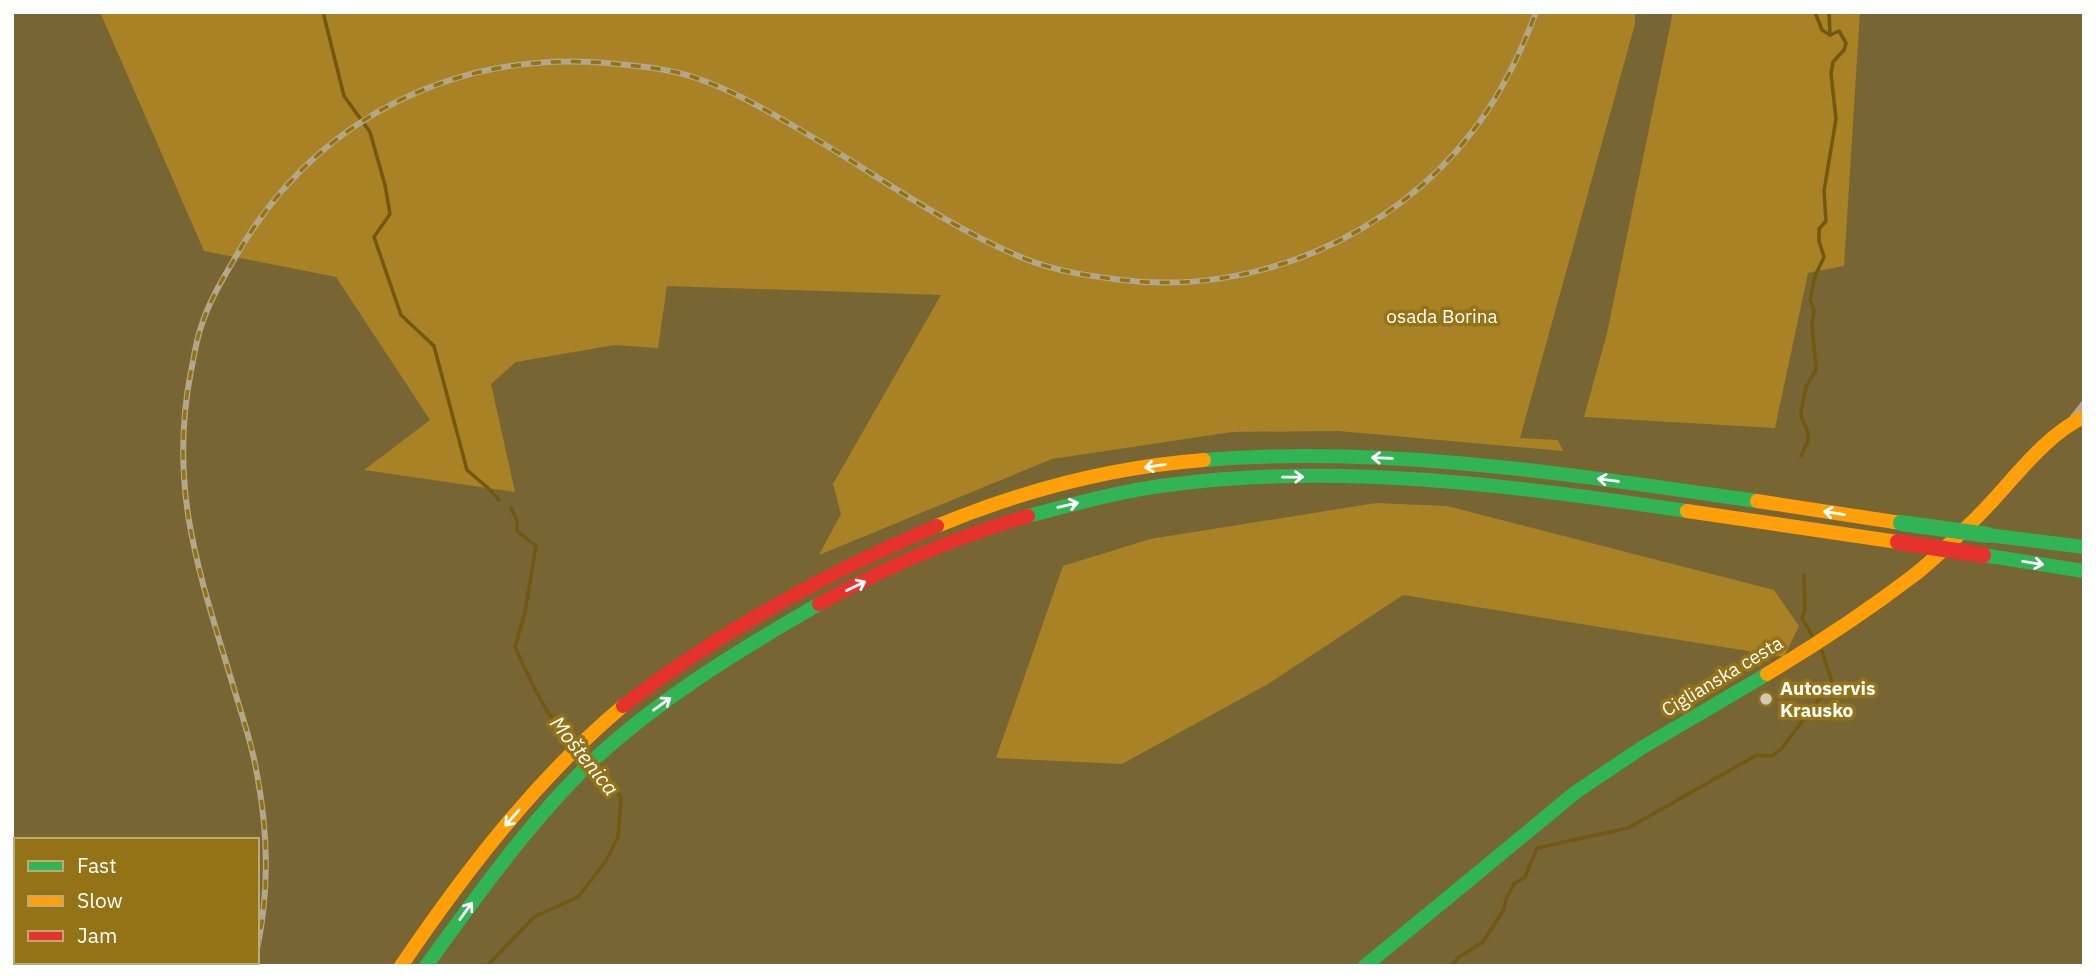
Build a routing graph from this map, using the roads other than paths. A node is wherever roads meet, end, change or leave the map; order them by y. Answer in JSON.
{"nodes":[{"id":1,"x":2084,"y":404,"type":"edge"},
{"id":2,"x":2084,"y":416,"type":"edge"},
{"id":3,"x":2069,"y":425,"type":"junction"},
{"id":4,"x":2084,"y":547,"type":"edge"},
{"id":5,"x":2084,"y":571,"type":"edge"},
{"id":6,"x":401,"y":966,"type":"edge"},
{"id":7,"x":426,"y":966,"type":"edge"},
{"id":8,"x":1365,"y":966,"type":"edge"}],
"edges":[{"from":1,"to":3,"type":"street","name":"Ciglianska cesta"},
{"from":2,"to":3,"type":"main road"},
{"from":3,"to":8,"type":"main road","name":"Ciglianska cesta"},
{"from":4,"to":6,"type":"main road","one_way":true,"bridge":true},
{"from":7,"to":5,"type":"main road","one_way":true,"bridge":true}]}
